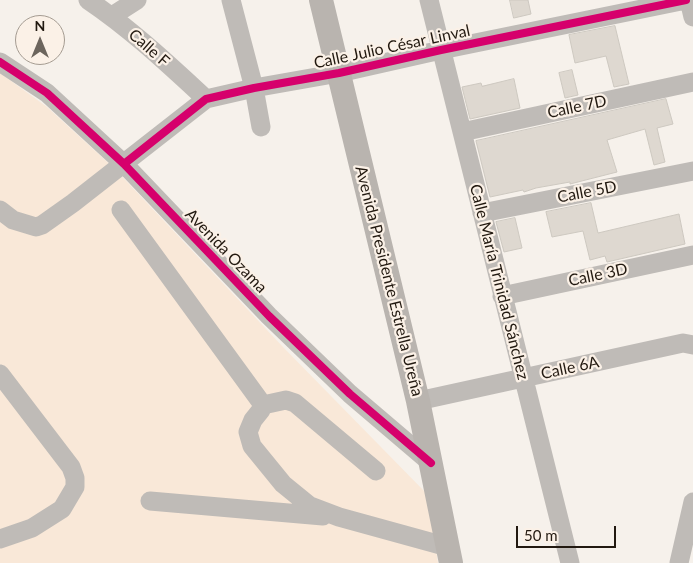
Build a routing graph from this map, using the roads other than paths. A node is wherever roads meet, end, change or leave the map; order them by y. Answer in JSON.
{"nodes":[{"id":1,"x":88,"y":0,"type":"edge"},
{"id":2,"x":137,"y":0,"type":"edge"},
{"id":3,"x":231,"y":0,"type":"edge"},
{"id":4,"x":321,"y":0,"type":"edge"},
{"id":5,"x":429,"y":0,"type":"edge"},
{"id":6,"x":688,"y":0,"type":"edge"},
{"id":7,"x":112,"y":16,"type":"junction"},
{"id":8,"x":693,"y":17,"type":"edge"},
{"id":9,"x":441,"y":50,"type":"junction"},
{"id":10,"x":0,"y":62,"type":"edge"},
{"id":11,"x":339,"y":73,"type":"junction"},
{"id":12,"x":693,"y":82,"type":"edge"},
{"id":13,"x":254,"y":88,"type":"junction"},
{"id":14,"x":206,"y":99,"type":"junction"},
{"id":15,"x":261,"y":127,"type":"dead end"},
{"id":16,"x":462,"y":132,"type":"junction"},
{"id":17,"x":124,"y":164,"type":"junction"},
{"id":18,"x":693,"y":171,"type":"edge"},
{"id":19,"x":0,"y":210,"type":"edge"},
{"id":20,"x":121,"y":210,"type":"dead end"},
{"id":21,"x":482,"y":213,"type":"junction"},
{"id":22,"x":693,"y":255,"type":"edge"},
{"id":23,"x":502,"y":296,"type":"junction"},
{"id":24,"x":693,"y":345,"type":"edge"},
{"id":25,"x":0,"y":374,"type":"edge"},
{"id":26,"x":523,"y":378,"type":"junction"},
{"id":27,"x":418,"y":401,"type":"junction"},
{"id":28,"x":263,"y":405,"type":"junction"},
{"id":29,"x":431,"y":463,"type":"junction"},
{"id":30,"x":376,"y":471,"type":"dead end"},
{"id":31,"x":150,"y":501,"type":"dead end"},
{"id":32,"x":693,"y":502,"type":"edge"},
{"id":33,"x":339,"y":517,"type":"junction"},
{"id":34,"x":0,"y":539,"type":"edge"},
{"id":35,"x":450,"y":555,"type":"edge"},
{"id":36,"x":685,"y":555,"type":"edge"},
{"id":37,"x":570,"y":563,"type":"edge"}],
"edges":[{"from":1,"to":7,"type":"street","name":"Calle F"},
{"from":2,"to":7,"type":"street"},
{"from":3,"to":13,"type":"street"},
{"from":4,"to":11,"type":"main road","name":"Avenida Presidente Estrella Ureña"},
{"from":5,"to":9,"type":"street","name":"Calle María Trinidad Sánchez"},
{"from":6,"to":8,"type":"street"},
{"from":6,"to":9,"type":"street","name":"Calle Julio César Linval"},
{"from":7,"to":14,"type":"street","name":"Calle F"},
{"from":9,"to":11,"type":"street","name":"Calle Julio César Linval"},
{"from":9,"to":16,"type":"street","name":"Calle María Trinidad Sánchez"},
{"from":10,"to":17,"type":"street","name":"Avenida Ozama"},
{"from":11,"to":13,"type":"street","name":"Calle Julio César Linval"},
{"from":11,"to":27,"type":"main road","name":"Avenida Presidente Estrella Ureña"},
{"from":12,"to":16,"type":"street","name":"Calle 7D"},
{"from":13,"to":14,"type":"street","name":"Calle Julio César Linval"},
{"from":13,"to":15,"type":"street"},
{"from":14,"to":17,"type":"street","name":"Calle Julio César Linval"},
{"from":16,"to":21,"type":"street","name":"Calle María Trinidad Sánchez"},
{"from":17,"to":19,"type":"street","name":"Calle Julio César Linval"},
{"from":17,"to":29,"type":"street","name":"Avenida Ozama"},
{"from":18,"to":21,"type":"street","name":"Calle 5D"},
{"from":20,"to":28,"type":"street"},
{"from":21,"to":23,"type":"street","name":"Calle María Trinidad Sánchez"},
{"from":22,"to":23,"type":"street","name":"Calle 3D"},
{"from":23,"to":26,"type":"street","name":"Calle María Trinidad Sánchez"},
{"from":24,"to":26,"type":"street","name":"Calle 6A"},
{"from":25,"to":34,"type":"street"},
{"from":26,"to":27,"type":"street","name":"Calle 6A"},
{"from":26,"to":37,"type":"street","name":"Calle María Trinidad Sánchez"},
{"from":27,"to":29,"type":"main road","name":"Avenida Presidente Estrella Ureña"},
{"from":28,"to":30,"type":"street"},
{"from":28,"to":33,"type":"street"},
{"from":29,"to":35,"type":"main road","name":"Avenida Presidente Estrella Ureña"},
{"from":31,"to":33,"type":"street"},
{"from":32,"to":36,"type":"street"},
{"from":33,"to":35,"type":"street"}]}
